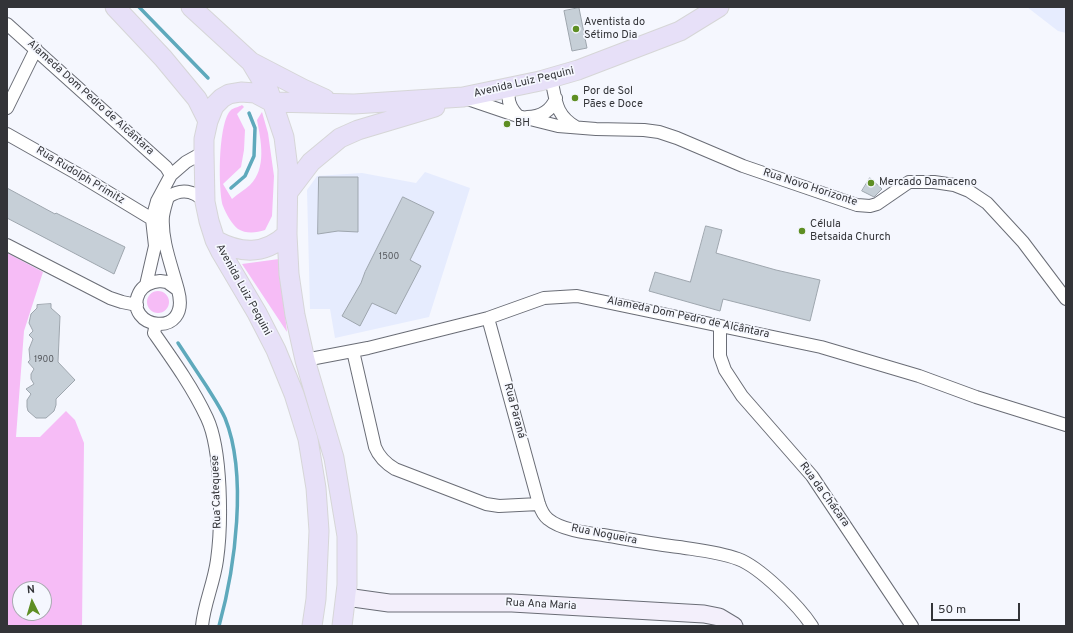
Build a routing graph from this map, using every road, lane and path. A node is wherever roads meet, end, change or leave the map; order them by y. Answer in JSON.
{"nodes":[{"id":1,"x":115,"y":7,"type":"edge"},
{"id":2,"x":191,"y":7,"type":"edge"},
{"id":3,"x":719,"y":7,"type":"edge"},
{"id":4,"x":7,"y":24,"type":"edge"},
{"id":5,"x":36,"y":50,"type":"junction"},
{"id":6,"x":251,"y":62,"type":"junction"},
{"id":7,"x":551,"y":78,"type":"junction"},
{"id":8,"x":510,"y":88,"type":"junction"},
{"id":9,"x":461,"y":98,"type":"junction"},
{"id":10,"x":556,"y":98,"type":"junction"},
{"id":11,"x":272,"y":102,"type":"junction"},
{"id":12,"x":339,"y":104,"type":"junction"},
{"id":13,"x":7,"y":108,"type":"edge"},
{"id":14,"x":518,"y":116,"type":"junction"},
{"id":15,"x":208,"y":121,"type":"junction"},
{"id":16,"x":577,"y":127,"type":"junction"},
{"id":17,"x":7,"y":134,"type":"edge"},
{"id":18,"x":204,"y":152,"type":"junction"},
{"id":19,"x":170,"y":175,"type":"junction"},
{"id":20,"x":289,"y":191,"type":"junction"},
{"id":21,"x":205,"y":202,"type":"junction"},
{"id":22,"x":152,"y":219,"type":"junction"},
{"id":23,"x":287,"y":234,"type":"junction"},
{"id":24,"x":216,"y":240,"type":"junction"},
{"id":25,"x":7,"y":245,"type":"edge"},
{"id":26,"x":146,"y":285,"type":"junction"},
{"id":27,"x":178,"y":290,"type":"junction"},
{"id":28,"x":1066,"y":299,"type":"edge"},
{"id":29,"x":137,"y":305,"type":"junction"},
{"id":30,"x":488,"y":318,"type":"junction"},
{"id":31,"x":156,"y":324,"type":"junction"},
{"id":32,"x":720,"y":326,"type":"junction"},
{"id":33,"x":353,"y":350,"type":"junction"},
{"id":34,"x":305,"y":360,"type":"junction"},
{"id":35,"x":1066,"y":425,"type":"edge"},
{"id":36,"x":539,"y":504,"type":"junction"},
{"id":37,"x":346,"y":597,"type":"junction"},
{"id":38,"x":202,"y":626,"type":"edge"},
{"id":39,"x":312,"y":626,"type":"edge"},
{"id":40,"x":342,"y":626,"type":"edge"},
{"id":41,"x":734,"y":626,"type":"edge"},
{"id":42,"x":812,"y":626,"type":"edge"},
{"id":43,"x":912,"y":626,"type":"edge"}],
"edges":[{"from":1,"to":15,"type":"main road"},
{"from":2,"to":6,"type":"main road"},
{"from":3,"to":7,"type":"main road","name":"Avenida Luiz Pequini"},
{"from":4,"to":5,"type":"street","name":"Alameda Dom Pedro de Alcântara"},
{"from":5,"to":13,"type":"street"},
{"from":5,"to":19,"type":"street","name":"Alameda Dom Pedro de Alcântara"},
{"from":6,"to":11,"type":"main road"},
{"from":6,"to":12,"type":"main road"},
{"from":7,"to":8,"type":"main road","name":"Avenida Luiz Pequini"},
{"from":7,"to":10,"type":"street"},
{"from":8,"to":9,"type":"main road","name":"Avenida Luiz Pequini"},
{"from":8,"to":14,"type":"street"},
{"from":9,"to":12,"type":"main road","name":"Avenida Luiz Pequini"},
{"from":9,"to":14,"type":"street","name":"Rua Novo Horizonte"},
{"from":9,"to":20,"type":"main road","name":"Avenida Luiz Pequini"},
{"from":10,"to":14,"type":"street"},
{"from":10,"to":16,"type":"street"},
{"from":11,"to":12,"type":"main road","name":"Avenida Luiz Pequini"},
{"from":11,"to":15,"type":"main road","name":"Avenida Luiz Pequini"},
{"from":11,"to":20,"type":"main road"},
{"from":14,"to":16,"type":"street","name":"Rua Novo Horizonte"},
{"from":15,"to":18,"type":"main road","name":"Avenida Luiz Pequini"},
{"from":16,"to":28,"type":"street","name":"Rua Novo Horizonte"},
{"from":17,"to":22,"type":"street","name":"Rua Rudolph Primitz"},
{"from":18,"to":19,"type":"street"},
{"from":18,"to":21,"type":"main road","name":"Avenida Luiz Pequini"},
{"from":19,"to":22,"type":"street"},
{"from":20,"to":23,"type":"main road"},
{"from":21,"to":24,"type":"main road","name":"Avenida Luiz Pequini"},
{"from":21,"to":27,"type":"street"},
{"from":22,"to":26,"type":"street"},
{"from":23,"to":24,"type":"main road"},
{"from":23,"to":34,"type":"main road"},
{"from":24,"to":39,"type":"main road","name":"Avenida Luiz Pequini"},
{"from":25,"to":29,"type":"street"},
{"from":26,"to":27,"type":"street"},
{"from":26,"to":29,"type":"street"},
{"from":27,"to":31,"type":"street"},
{"from":29,"to":31,"type":"street"},
{"from":30,"to":32,"type":"street","name":"Alameda Dom Pedro de Alcântara"},
{"from":30,"to":33,"type":"street","name":"Alameda Dom Pedro de Alcântara"},
{"from":30,"to":36,"type":"street","name":"Rua Paraná"},
{"from":31,"to":38,"type":"street","name":"Rua Catequese"},
{"from":32,"to":35,"type":"street","name":"Alameda Dom Pedro de Alcântara"},
{"from":32,"to":43,"type":"street","name":"Rua da Chácara"},
{"from":33,"to":34,"type":"street","name":"Alameda Dom Pedro de Alcântara"},
{"from":33,"to":36,"type":"street"},
{"from":34,"to":37,"type":"main road"},
{"from":36,"to":42,"type":"street","name":"Rua Nogueira"},
{"from":37,"to":40,"type":"main road"},
{"from":37,"to":41,"type":"street","name":"Rua Ana Maria"}]}
